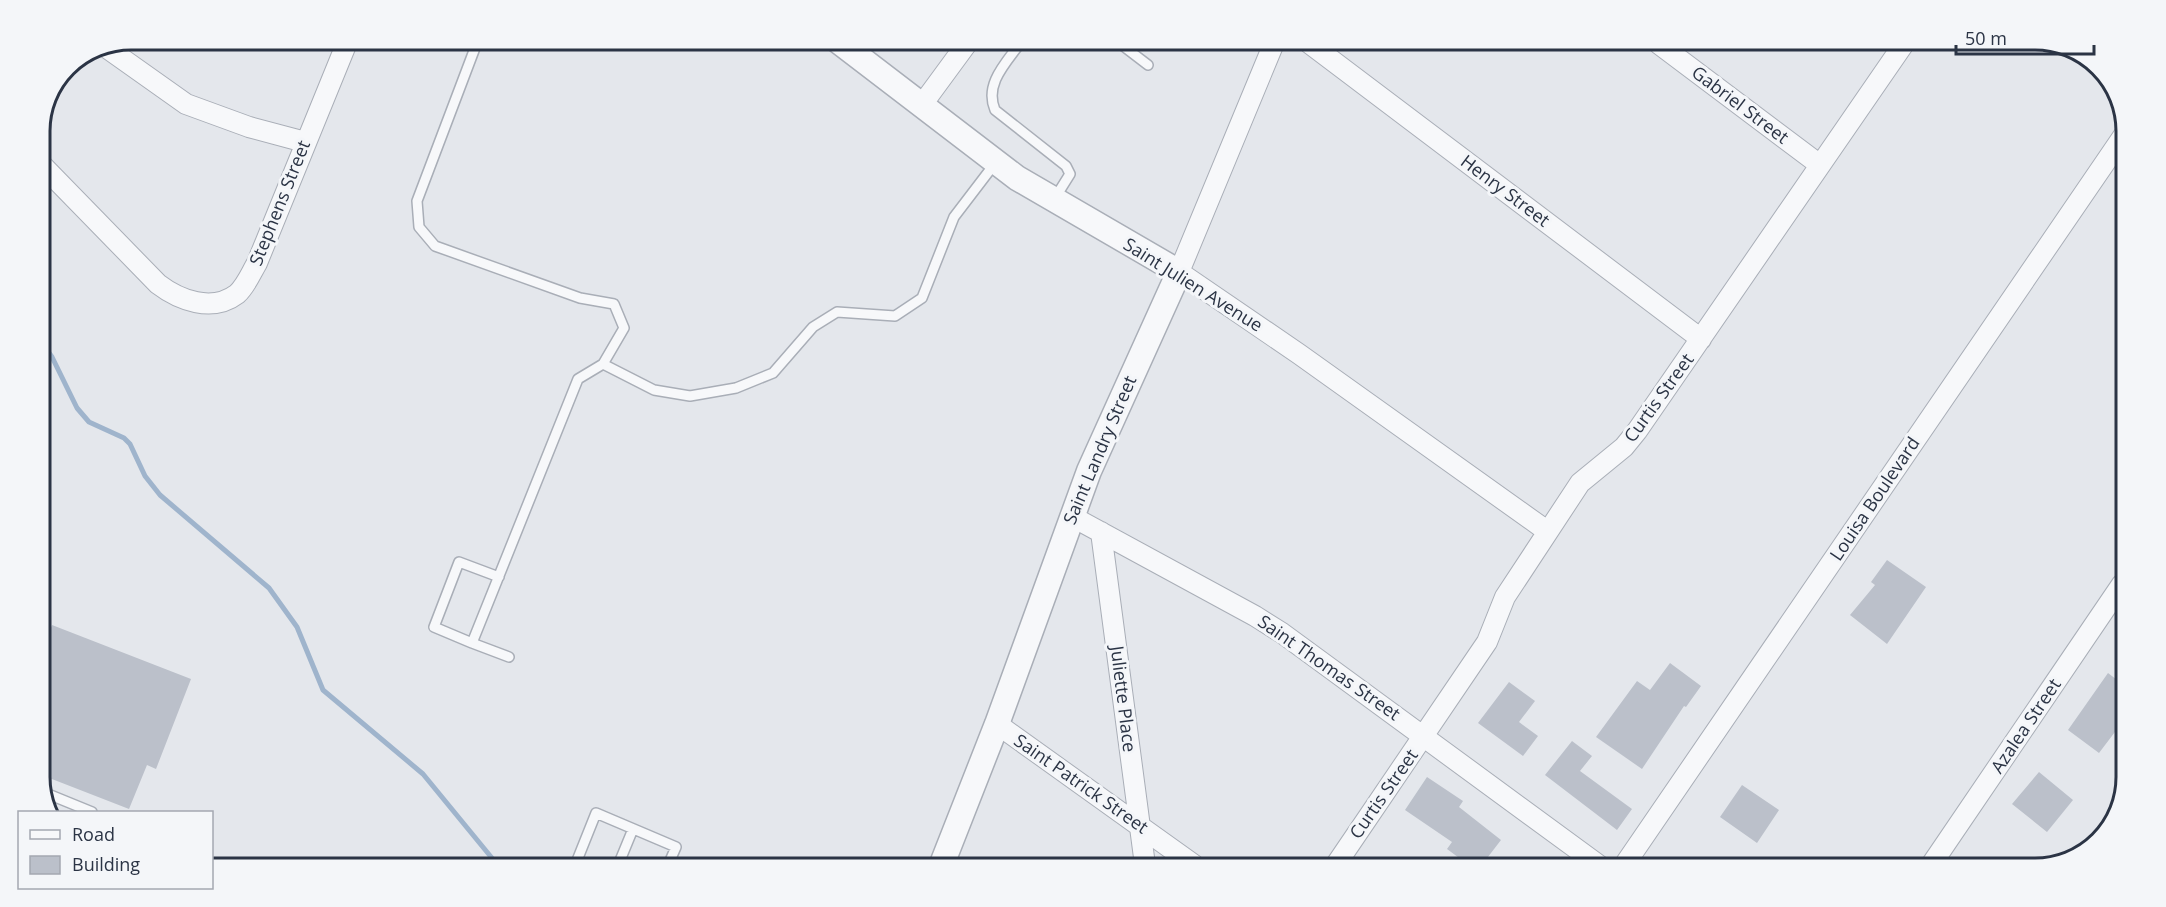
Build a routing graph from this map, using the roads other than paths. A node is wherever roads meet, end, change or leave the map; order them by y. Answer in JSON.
{"nodes":[{"id":1,"x":344,"y":50,"type":"edge"},
{"id":2,"x":474,"y":50,"type":"edge"},
{"id":3,"x":848,"y":50,"type":"edge"},
{"id":4,"x":963,"y":50,"type":"edge"},
{"id":5,"x":1015,"y":50,"type":"edge"},
{"id":6,"x":1128,"y":50,"type":"edge"},
{"id":7,"x":1271,"y":50,"type":"edge"},
{"id":8,"x":1318,"y":50,"type":"edge"},
{"id":9,"x":1667,"y":50,"type":"edge"},
{"id":10,"x":1900,"y":50,"type":"edge"},
{"id":11,"x":112,"y":52,"type":"edge"},
{"id":12,"x":1148,"y":65,"type":"dead end"},
{"id":13,"x":921,"y":106,"type":"junction"},
{"id":14,"x":305,"y":142,"type":"junction"},
{"id":15,"x":2116,"y":147,"type":"edge"},
{"id":16,"x":996,"y":162,"type":"junction"},
{"id":17,"x":1820,"y":165,"type":"junction"},
{"id":18,"x":50,"y":173,"type":"edge"},
{"id":19,"x":1053,"y":201,"type":"junction"},
{"id":20,"x":1179,"y":272,"type":"junction"},
{"id":21,"x":1701,"y":339,"type":"junction"},
{"id":22,"x":603,"y":364,"type":"junction"},
{"id":23,"x":1071,"y":516,"type":"junction"},
{"id":24,"x":1547,"y":531,"type":"junction"},
{"id":25,"x":1101,"y":532,"type":"junction"},
{"id":26,"x":499,"y":577,"type":"junction"},
{"id":27,"x":2116,"y":593,"type":"edge"},
{"id":28,"x":472,"y":643,"type":"junction"},
{"id":29,"x":510,"y":657,"type":"dead end"},
{"id":30,"x":997,"y":724,"type":"junction"},
{"id":31,"x":1424,"y":736,"type":"junction"},
{"id":32,"x":52,"y":796,"type":"edge"},
{"id":33,"x":87,"y":811,"type":"edge"},
{"id":34,"x":1139,"y":825,"type":"junction"},
{"id":35,"x":633,"y":829,"type":"junction"},
{"id":36,"x":578,"y":858,"type":"edge"},
{"id":37,"x":621,"y":858,"type":"edge"},
{"id":38,"x":671,"y":858,"type":"edge"},
{"id":39,"x":944,"y":858,"type":"edge"},
{"id":40,"x":1144,"y":858,"type":"edge"},
{"id":41,"x":1184,"y":858,"type":"edge"},
{"id":42,"x":1340,"y":858,"type":"edge"},
{"id":43,"x":1589,"y":858,"type":"edge"},
{"id":44,"x":1629,"y":858,"type":"edge"},
{"id":45,"x":1936,"y":858,"type":"edge"}],
"edges":[{"from":1,"to":14,"type":"street","name":"Stephens Street"},
{"from":2,"to":22,"type":"lane"},
{"from":3,"to":13,"type":"street","name":"Saint Julien Avenue"},
{"from":4,"to":13,"type":"street"},
{"from":5,"to":19,"type":"lane"},
{"from":6,"to":12,"type":"lane"},
{"from":7,"to":20,"type":"street","name":"Saint Landry Street"},
{"from":8,"to":21,"type":"street","name":"Henry Street"},
{"from":9,"to":17,"type":"street","name":"Gabriel Street"},
{"from":10,"to":17,"type":"street","name":"Curtis Street"},
{"from":11,"to":14,"type":"street"},
{"from":13,"to":16,"type":"street","name":"Saint Julien Avenue"},
{"from":14,"to":18,"type":"street","name":"Stephens Street"},
{"from":15,"to":44,"type":"street","name":"Louisa Boulevard"},
{"from":16,"to":19,"type":"street","name":"Saint Julien Avenue"},
{"from":16,"to":22,"type":"lane"},
{"from":17,"to":21,"type":"street","name":"Curtis Street"},
{"from":19,"to":20,"type":"street","name":"Saint Julien Avenue"},
{"from":20,"to":23,"type":"street","name":"Saint Landry Street"},
{"from":20,"to":24,"type":"street","name":"Saint Julien Avenue"},
{"from":21,"to":24,"type":"street","name":"Curtis Street"},
{"from":22,"to":26,"type":"lane"},
{"from":23,"to":25,"type":"street","name":"Saint Thomas Street"},
{"from":23,"to":30,"type":"street","name":"Saint Landry Street"},
{"from":24,"to":31,"type":"street","name":"Curtis Street"},
{"from":25,"to":31,"type":"street","name":"Saint Thomas Street"},
{"from":25,"to":34,"type":"street","name":"Juliette Place"},
{"from":26,"to":28,"type":"lane"},
{"from":26,"to":28,"type":"lane"},
{"from":27,"to":45,"type":"street","name":"Azalea Street"},
{"from":28,"to":29,"type":"lane"},
{"from":30,"to":34,"type":"street","name":"Saint Patrick Street"},
{"from":30,"to":39,"type":"street","name":"Saint Landry Street"},
{"from":31,"to":42,"type":"street","name":"Curtis Street"},
{"from":31,"to":43,"type":"street","name":"Saint Thomas Street"},
{"from":32,"to":33,"type":"lane"},
{"from":34,"to":40,"type":"street","name":"Juliette Place"},
{"from":34,"to":41,"type":"street","name":"Saint Patrick Street"},
{"from":35,"to":36,"type":"lane"},
{"from":35,"to":37,"type":"lane"},
{"from":35,"to":38,"type":"lane"}]}
